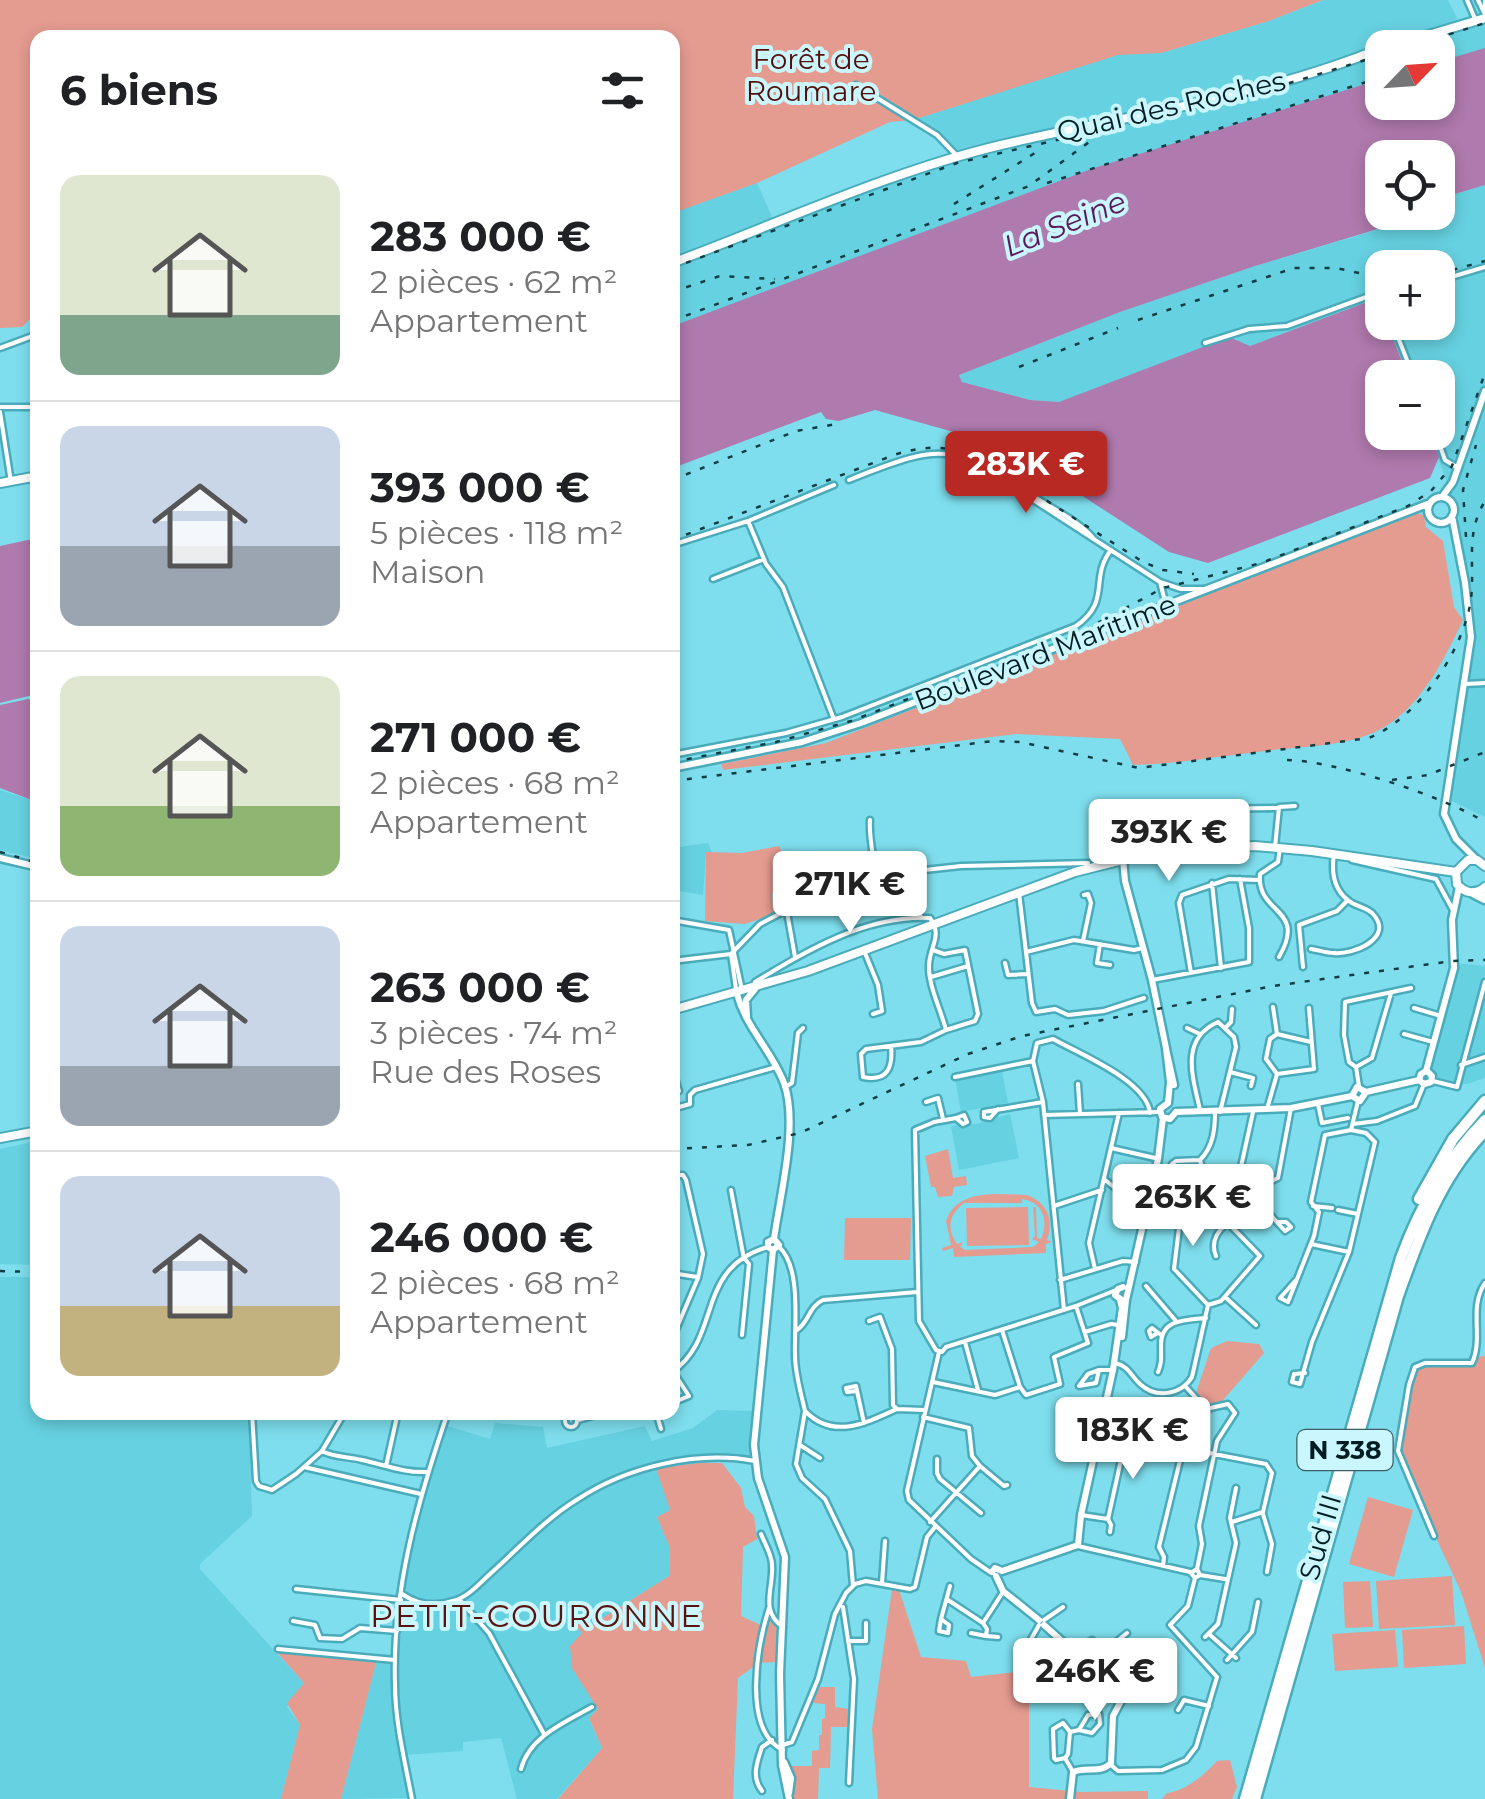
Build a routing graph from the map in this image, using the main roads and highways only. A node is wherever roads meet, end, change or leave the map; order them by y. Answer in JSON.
{"nodes":[{"id":1,"x":1482,"y":10,"type":"edge"},
{"id":2,"x":1430,"y":30,"type":"edge"},
{"id":3,"x":1365,"y":54,"type":"edge"},
{"id":4,"x":680,"y":260,"type":"edge"},
{"id":5,"x":30,"y":478,"type":"edge"},
{"id":6,"x":0,"y":483,"type":"edge"},
{"id":7,"x":1113,"y":859,"type":"junction"},
{"id":8,"x":1481,"y":863,"type":"edge"},
{"id":9,"x":1458,"y":868,"type":"junction"},
{"id":10,"x":1072,"y":873,"type":"junction"},
{"id":11,"x":1479,"y":893,"type":"edge"},
{"id":12,"x":680,"y":1008,"type":"edge"},
{"id":13,"x":1485,"y":1101,"type":"edge"},
{"id":14,"x":1485,"y":1120,"type":"edge"},
{"id":15,"x":1485,"y":1131,"type":"edge"},
{"id":16,"x":30,"y":1132,"type":"edge"},
{"id":17,"x":0,"y":1138,"type":"edge"},
{"id":18,"x":1395,"y":1275,"type":"junction"},
{"id":19,"x":1245,"y":1799,"type":"edge"},
{"id":20,"x":1255,"y":1799,"type":"edge"}],
"edges":[{"from":1,"to":2,"type":"main road","name":"Quai des Roches"},
{"from":3,"to":4,"type":"main road","name":"Quai des Roches"},
{"from":5,"to":6,"type":"main road"},
{"from":7,"to":9,"type":"main road"},
{"from":7,"to":10,"type":"main road"},
{"from":7,"to":10,"type":"main road"},
{"from":8,"to":9,"type":"main road"},
{"from":9,"to":11,"type":"main road"},
{"from":10,"to":12,"type":"main road"},
{"from":13,"to":18,"type":"highway"},
{"from":14,"to":18,"type":"highway","name":"Sud III","number":"N 338"},
{"from":15,"to":20,"type":"highway","name":"Sud III","number":"N 338"},
{"from":16,"to":17,"type":"main road"},
{"from":18,"to":19,"type":"highway","name":"Sud III","number":"N 338"}]}
